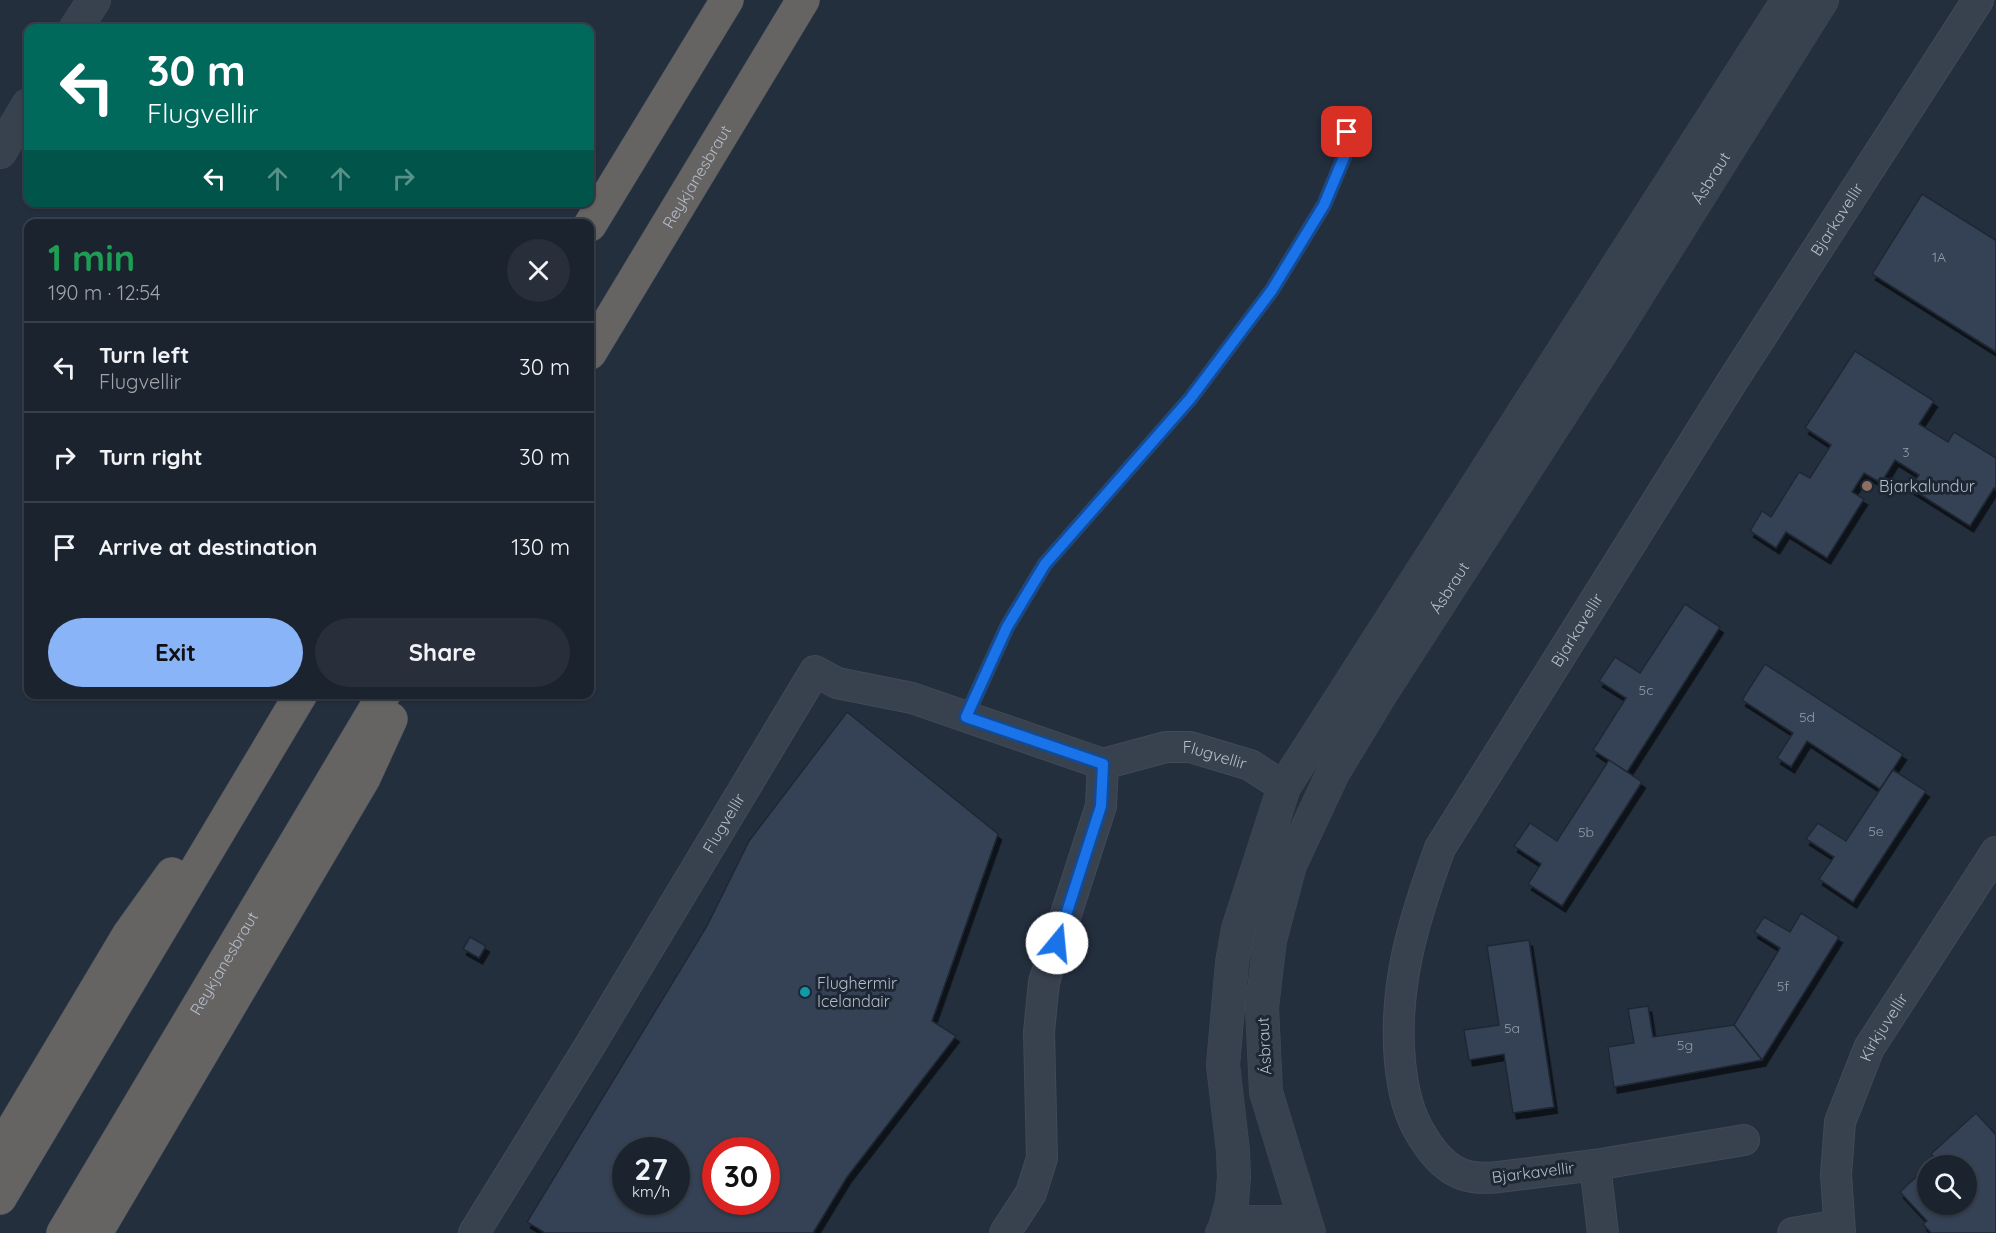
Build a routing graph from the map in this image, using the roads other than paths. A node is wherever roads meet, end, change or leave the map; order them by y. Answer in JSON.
{"nodes":[{"id":1,"x":94,"y":0,"type":"edge"},
{"id":2,"x":727,"y":0,"type":"edge"},
{"id":3,"x":803,"y":0,"type":"edge"},
{"id":4,"x":1788,"y":0,"type":"edge"},
{"id":5,"x":1822,"y":0,"type":"edge"},
{"id":6,"x":1978,"y":0,"type":"edge"},
{"id":7,"x":79,"y":24,"type":"edge"},
{"id":8,"x":24,"y":112,"type":"edge"},
{"id":9,"x":1339,"y":126,"type":"dead end"},
{"id":10,"x":0,"y":152,"type":"edge"},
{"id":11,"x":594,"y":219,"type":"edge"},
{"id":12,"x":594,"y":345,"type":"edge"},
{"id":13,"x":297,"y":699,"type":"edge"},
{"id":14,"x":298,"y":699,"type":"edge"},
{"id":15,"x":381,"y":699,"type":"edge"},
{"id":16,"x":400,"y":699,"type":"edge"},
{"id":17,"x":966,"y":717,"type":"junction"},
{"id":18,"x":1103,"y":764,"type":"junction"},
{"id":19,"x":1284,"y":788,"type":"junction"},
{"id":20,"x":1996,"y":852,"type":"edge"},
{"id":21,"x":1744,"y":1140,"type":"dead end"},
{"id":22,"x":0,"y":1150,"type":"edge"},
{"id":23,"x":1595,"y":1165,"type":"junction"},
{"id":24,"x":0,"y":1198,"type":"edge"},
{"id":25,"x":1839,"y":1229,"type":"edge"},
{"id":26,"x":1223,"y":1232,"type":"edge"},
{"id":27,"x":63,"y":1233,"type":"edge"},
{"id":28,"x":96,"y":1233,"type":"edge"},
{"id":29,"x":474,"y":1233,"type":"edge"},
{"id":30,"x":1005,"y":1233,"type":"edge"},
{"id":31,"x":1309,"y":1233,"type":"edge"},
{"id":32,"x":1603,"y":1233,"type":"edge"},
{"id":33,"x":1792,"y":1233,"type":"edge"}],
"edges":[{"from":1,"to":7,"type":"street"},
{"from":2,"to":11,"type":"highway"},
{"from":3,"to":12,"type":"highway","name":"Reykjanesbraut"},
{"from":4,"to":19,"type":"street","name":"Ásbraut"},
{"from":5,"to":31,"type":"street","name":"Ásbraut"},
{"from":6,"to":23,"type":"street","name":"Bjarkavellir"},
{"from":8,"to":10,"type":"street"},
{"from":9,"to":17,"type":"lane"},
{"from":13,"to":22,"type":"highway"},
{"from":14,"to":24,"type":"highway"},
{"from":15,"to":27,"type":"highway","name":"Reykjanesbraut"},
{"from":16,"to":28,"type":"highway"},
{"from":17,"to":18,"type":"street","name":"Flugvellir"},
{"from":17,"to":29,"type":"street","name":"Flugvellir"},
{"from":18,"to":19,"type":"street","name":"Flugvellir"},
{"from":18,"to":30,"type":"street"},
{"from":19,"to":26,"type":"street","name":"Ásbraut"},
{"from":20,"to":25,"type":"street","name":"Kirkjuvellir"},
{"from":21,"to":23,"type":"street","name":"Bjarkavellir"},
{"from":23,"to":32,"type":"street","name":"Bjarkavellir"},
{"from":25,"to":33,"type":"street","name":"Kirkjuvellir"},
{"from":26,"to":31,"type":"street"}]}
